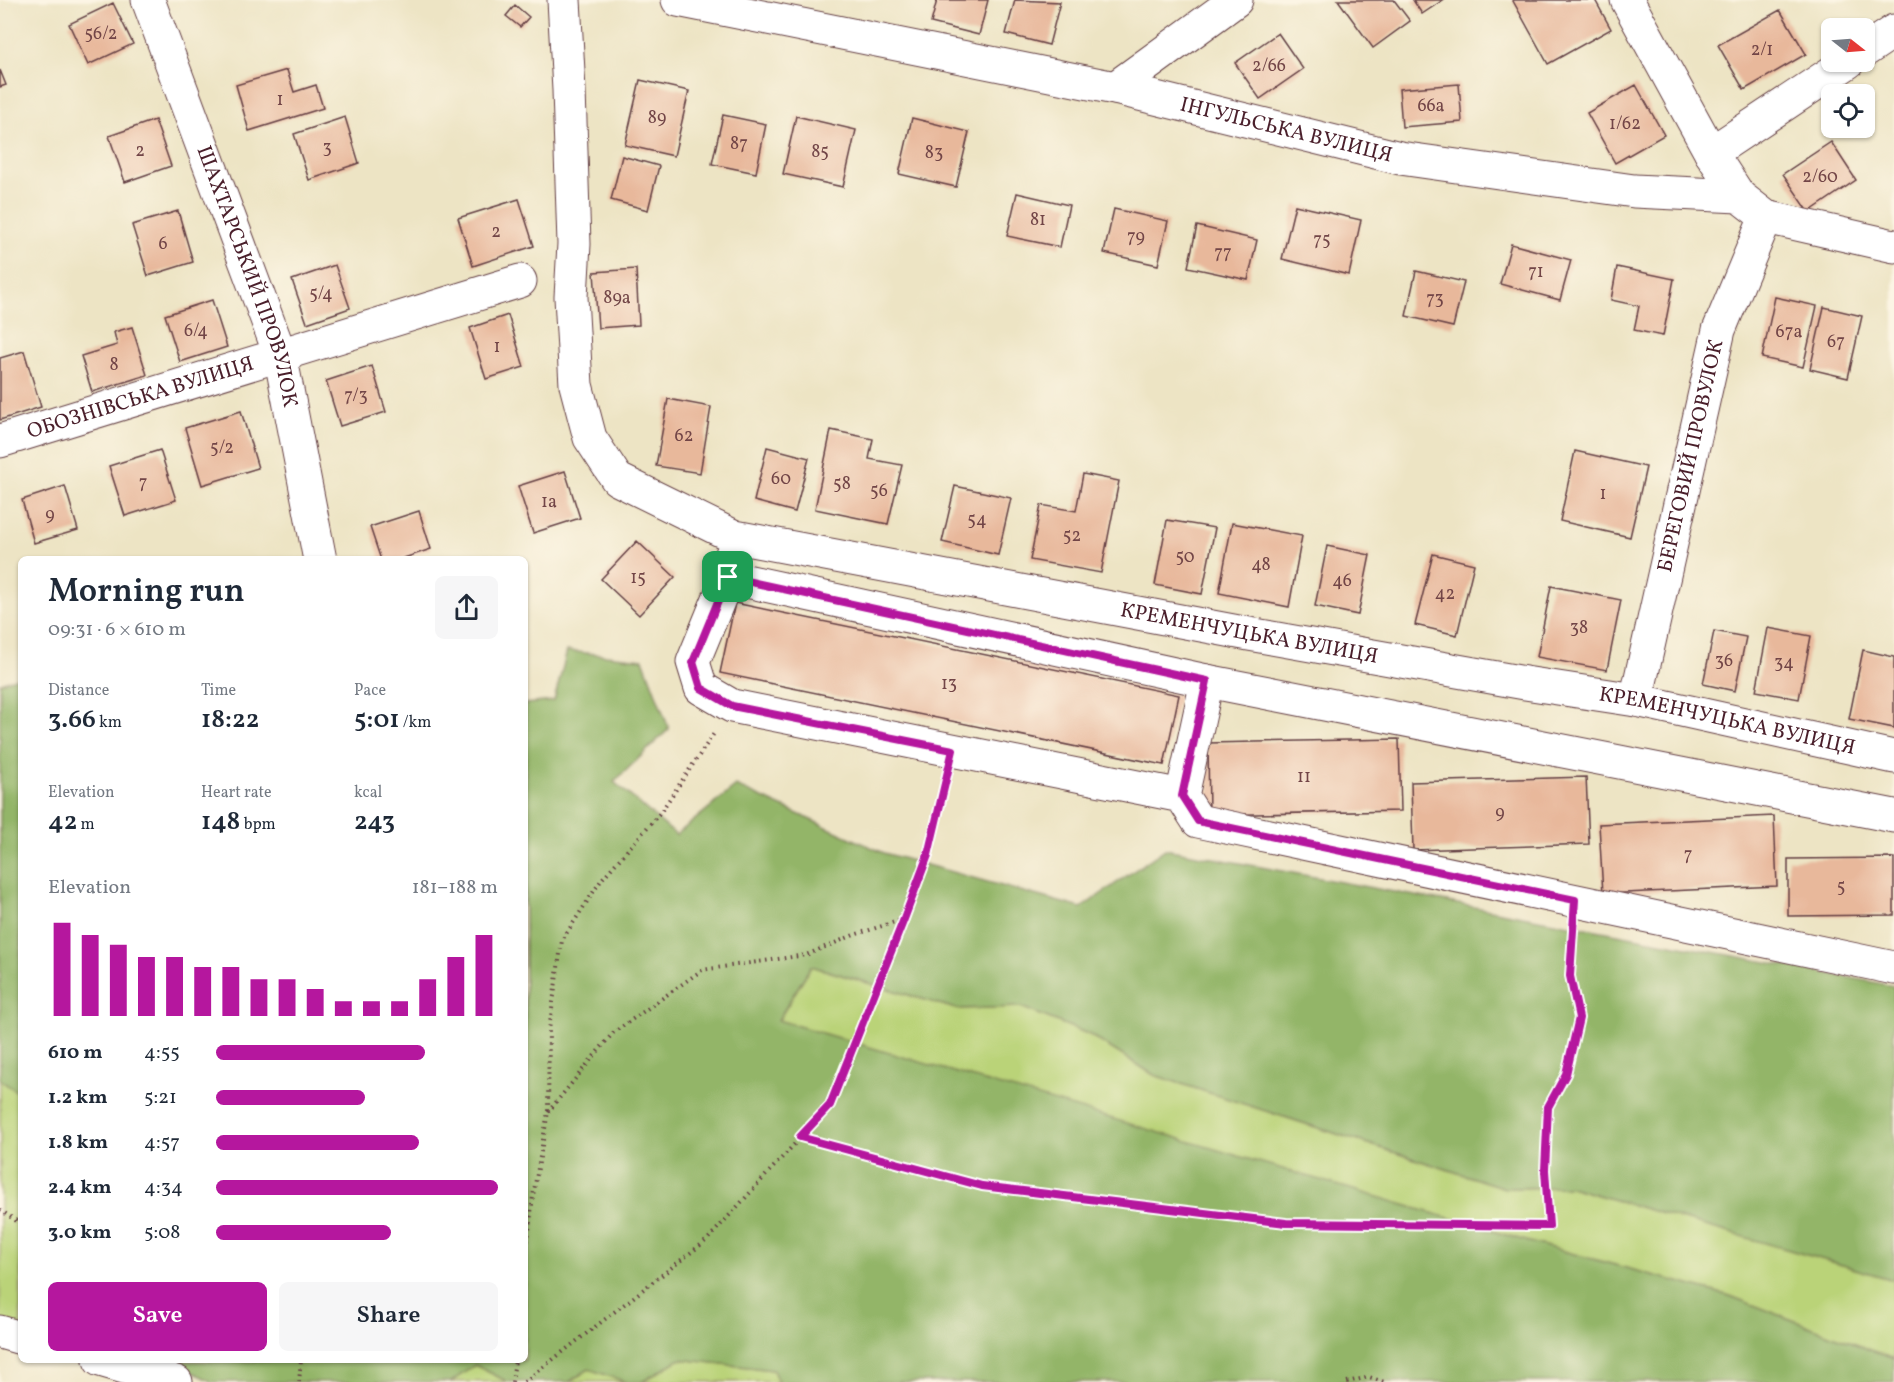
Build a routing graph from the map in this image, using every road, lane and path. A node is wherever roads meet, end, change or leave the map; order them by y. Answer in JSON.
{"nodes":[{"id":1,"x":148,"y":0,"type":"edge"},
{"id":2,"x":564,"y":0,"type":"edge"},
{"id":3,"x":678,"y":0,"type":"edge"},
{"id":4,"x":1236,"y":0,"type":"edge"},
{"id":5,"x":1627,"y":0,"type":"edge"},
{"id":6,"x":1894,"y":31,"type":"edge"},
{"id":7,"x":1875,"y":44,"type":"edge"},
{"id":8,"x":1833,"y":72,"type":"edge"},
{"id":9,"x":1115,"y":88,"type":"junction"},
{"id":10,"x":1711,"y":153,"type":"junction"},
{"id":11,"x":1738,"y":196,"type":"junction"},
{"id":12,"x":1766,"y":217,"type":"junction"},
{"id":13,"x":1894,"y":246,"type":"edge"},
{"id":14,"x":520,"y":281,"type":"dead end"},
{"id":15,"x":280,"y":354,"type":"junction"},
{"id":16,"x":0,"y":441,"type":"edge"},
{"id":17,"x":735,"y":537,"type":"junction"},
{"id":18,"x":319,"y":556,"type":"edge"},
{"id":19,"x":728,"y":577,"type":"junction"},
{"id":20,"x":1207,"y":681,"type":"junction"},
{"id":21,"x":1636,"y":700,"type":"junction"},
{"id":22,"x":732,"y":706,"type":"junction"},
{"id":23,"x":953,"y":750,"type":"junction"},
{"id":24,"x":1894,"y":757,"type":"edge"},
{"id":25,"x":1182,"y":796,"type":"junction"},
{"id":26,"x":1894,"y":816,"type":"edge"},
{"id":27,"x":1575,"y":900,"type":"junction"},
{"id":28,"x":904,"y":919,"type":"junction"},
{"id":29,"x":1894,"y":968,"type":"edge"},
{"id":30,"x":548,"y":1112,"type":"junction"},
{"id":31,"x":800,"y":1137,"type":"junction"},
{"id":32,"x":0,"y":1210,"type":"edge"},
{"id":33,"x":18,"y":1222,"type":"edge"},
{"id":34,"x":528,"y":1239,"type":"edge"},
{"id":35,"x":0,"y":1332,"type":"edge"},
{"id":36,"x":18,"y":1337,"type":"edge"},
{"id":37,"x":110,"y":1363,"type":"edge"},
{"id":38,"x":301,"y":1363,"type":"edge"},
{"id":39,"x":514,"y":1363,"type":"edge"},
{"id":40,"x":176,"y":1382,"type":"edge"},
{"id":41,"x":299,"y":1382,"type":"edge"},
{"id":42,"x":512,"y":1382,"type":"edge"},
{"id":43,"x":524,"y":1382,"type":"edge"},
{"id":44,"x":1347,"y":1382,"type":"edge"},
{"id":45,"x":1384,"y":1382,"type":"edge"}],
"edges":[{"from":1,"to":15,"type":"street","name":"ШАХТАРСЬКИЙ ПРОВУЛОК"},
{"from":2,"to":17,"type":"street","name":"КРЕМЕНЧУЦЬКА ВУЛИЦЯ"},
{"from":3,"to":9,"type":"street","name":"ІНГУЛЬСЬКА ВУЛИЦЯ"},
{"from":4,"to":9,"type":"street"},
{"from":5,"to":10,"type":"street"},
{"from":6,"to":7,"type":"street"},
{"from":8,"to":10,"type":"street"},
{"from":9,"to":11,"type":"street","name":"ІНГУЛЬСЬКА ВУЛИЦЯ"},
{"from":10,"to":11,"type":"street"},
{"from":11,"to":12,"type":"street"},
{"from":12,"to":13,"type":"street"},
{"from":12,"to":21,"type":"street","name":"БЕРЕГОВИЙ ПРОВУЛОК"},
{"from":14,"to":15,"type":"street","name":"ОБОЗНІВСЬКА ВУЛИЦЯ"},
{"from":15,"to":16,"type":"street","name":"ОБОЗНІВСЬКА ВУЛИЦЯ"},
{"from":15,"to":18,"type":"street","name":"ШАХТАРСЬКИЙ ПРОВУЛОК"},
{"from":17,"to":19,"type":"street"},
{"from":17,"to":21,"type":"street","name":"КРЕМЕНЧУЦЬКА ВУЛИЦЯ"},
{"from":19,"to":20,"type":"street"},
{"from":19,"to":22,"type":"street"},
{"from":20,"to":25,"type":"street"},
{"from":20,"to":26,"type":"street"},
{"from":21,"to":24,"type":"street","name":"КРЕМЕНЧУЦЬКА ВУЛИЦЯ"},
{"from":22,"to":23,"type":"street"},
{"from":22,"to":30,"type":"path"},
{"from":23,"to":25,"type":"street"},
{"from":23,"to":28,"type":"path"},
{"from":25,"to":27,"type":"street"},
{"from":27,"to":29,"type":"street"},
{"from":27,"to":31,"type":"path"},
{"from":28,"to":30,"type":"path"},
{"from":28,"to":31,"type":"path"},
{"from":30,"to":34,"type":"path"},
{"from":31,"to":43,"type":"path"},
{"from":32,"to":33,"type":"path"},
{"from":35,"to":36,"type":"street"},
{"from":37,"to":40,"type":"street"},
{"from":38,"to":41,"type":"path"},
{"from":39,"to":42,"type":"path"},
{"from":44,"to":45,"type":"path"}]}
